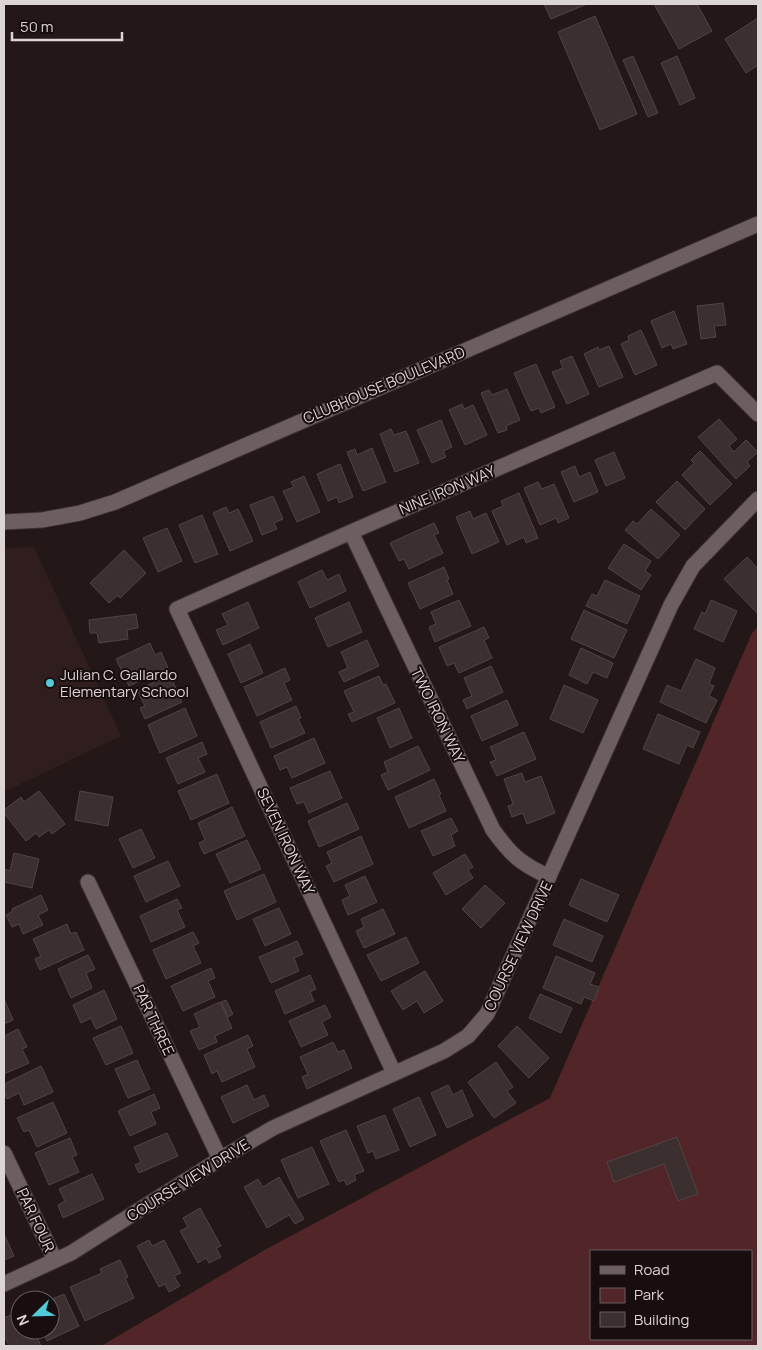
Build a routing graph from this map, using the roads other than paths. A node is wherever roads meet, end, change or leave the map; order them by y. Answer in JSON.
{"nodes":[{"id":1,"x":758,"y":224,"type":"edge"},
{"id":2,"x":758,"y":414,"type":"edge"},
{"id":3,"x":758,"y":499,"type":"edge"},
{"id":4,"x":4,"y":522,"type":"edge"},
{"id":5,"x":351,"y":532,"type":"junction"},
{"id":6,"x":177,"y":609,"type":"joint"},
{"id":7,"x":549,"y":877,"type":"junction"},
{"id":8,"x":88,"y":882,"type":"dead end"},
{"id":9,"x":394,"y":1073,"type":"junction"},
{"id":10,"x":4,"y":1153,"type":"edge"},
{"id":11,"x":220,"y":1159,"type":"junction"},
{"id":12,"x":55,"y":1260,"type":"junction"},
{"id":13,"x":4,"y":1284,"type":"edge"}],
"edges":[{"from":1,"to":4,"type":"street","name":"CLUBHOUSE BOULEVARD"},
{"from":2,"to":5,"type":"street","name":"NINE IRON WAY"},
{"from":3,"to":7,"type":"street","name":"COURSE VIEW DRIVE"},
{"from":5,"to":6,"type":"street","name":"NINE IRON WAY"},
{"from":5,"to":7,"type":"street","name":"TWO IRON WAY"},
{"from":6,"to":9,"type":"street","name":"SEVEN IRON WAY"},
{"from":7,"to":9,"type":"street","name":"COURSE VIEW DRIVE"},
{"from":8,"to":11,"type":"street","name":"PAR THREE"},
{"from":9,"to":11,"type":"street","name":"COURSE VIEW DRIVE"},
{"from":10,"to":12,"type":"street","name":"PAR FOUR"},
{"from":11,"to":12,"type":"street","name":"COURSE VIEW DRIVE"},
{"from":12,"to":13,"type":"street","name":"COURSE VIEW DRIVE"}]}
